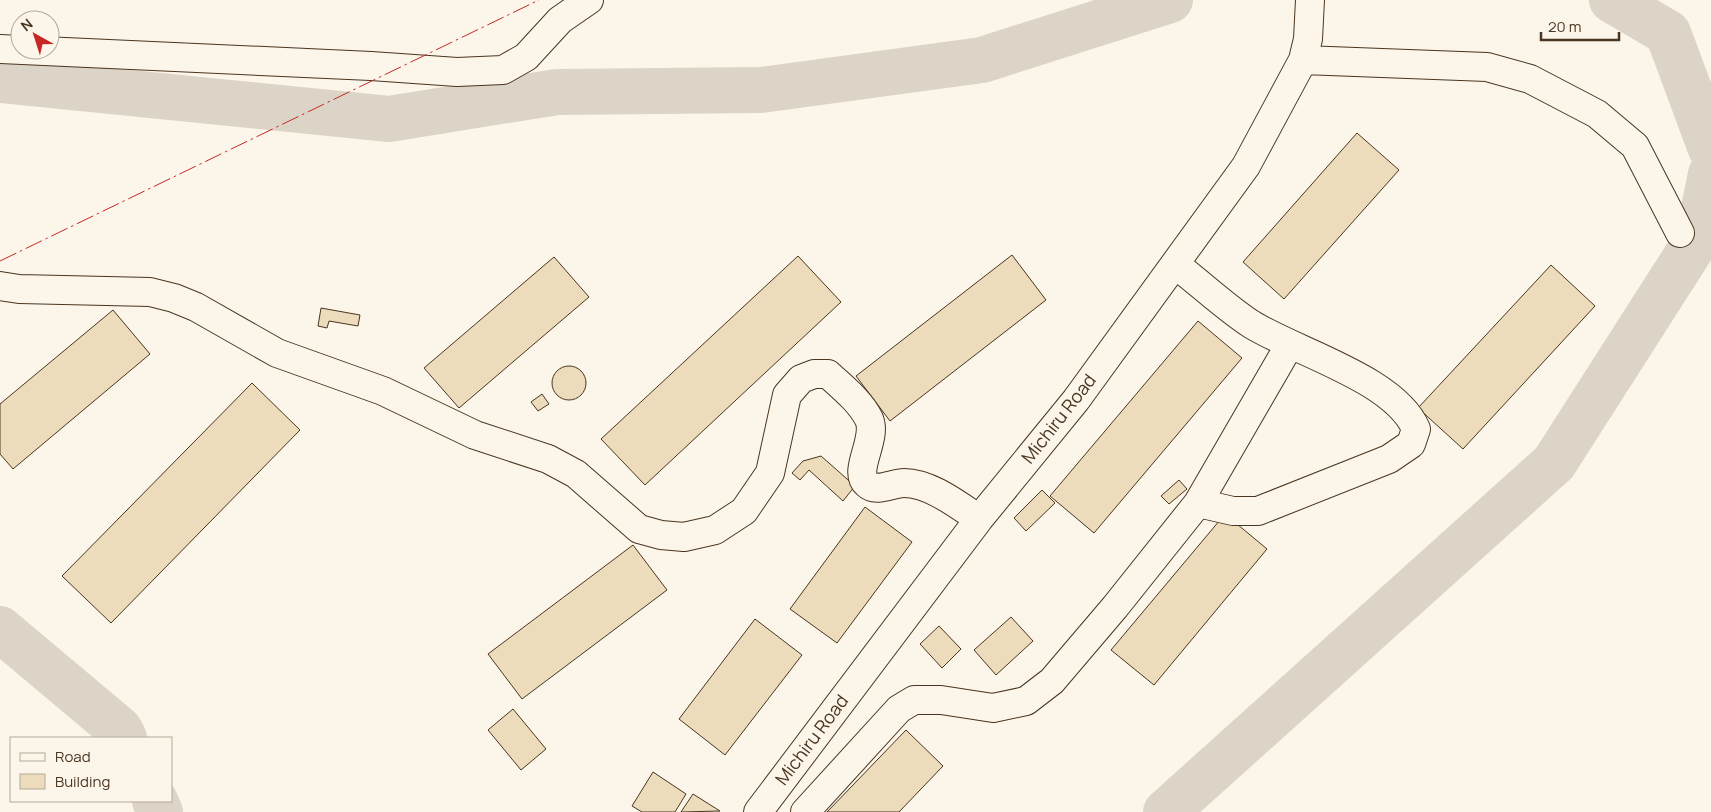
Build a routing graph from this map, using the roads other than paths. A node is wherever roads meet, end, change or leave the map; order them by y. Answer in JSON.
{"nodes":[{"id":1,"x":589,"y":0,"type":"edge"},
{"id":2,"x":1310,"y":0,"type":"edge"},
{"id":3,"x":0,"y":49,"type":"edge"},
{"id":4,"x":1305,"y":49,"type":"junction"},
{"id":5,"x":1680,"y":233,"type":"dead end"},
{"id":6,"x":1176,"y":265,"type":"junction"},
{"id":7,"x":0,"y":286,"type":"edge"},
{"id":8,"x":1290,"y":344,"type":"junction"},
{"id":9,"x":1198,"y":502,"type":"junction"},
{"id":10,"x":979,"y":518,"type":"junction"},
{"id":11,"x":758,"y":812,"type":"edge"},
{"id":12,"x":805,"y":812,"type":"edge"}],
"edges":[{"from":1,"to":3,"type":"street"},
{"from":2,"to":4,"type":"street","name":"Michiru Road"},
{"from":4,"to":5,"type":"street"},
{"from":4,"to":6,"type":"street","name":"Michiru Road"},
{"from":6,"to":8,"type":"street"},
{"from":6,"to":10,"type":"street","name":"Michiru Road"},
{"from":7,"to":10,"type":"street"},
{"from":8,"to":9,"type":"street"},
{"from":8,"to":9,"type":"street"},
{"from":9,"to":12,"type":"street"},
{"from":10,"to":11,"type":"street","name":"Michiru Road"}]}
